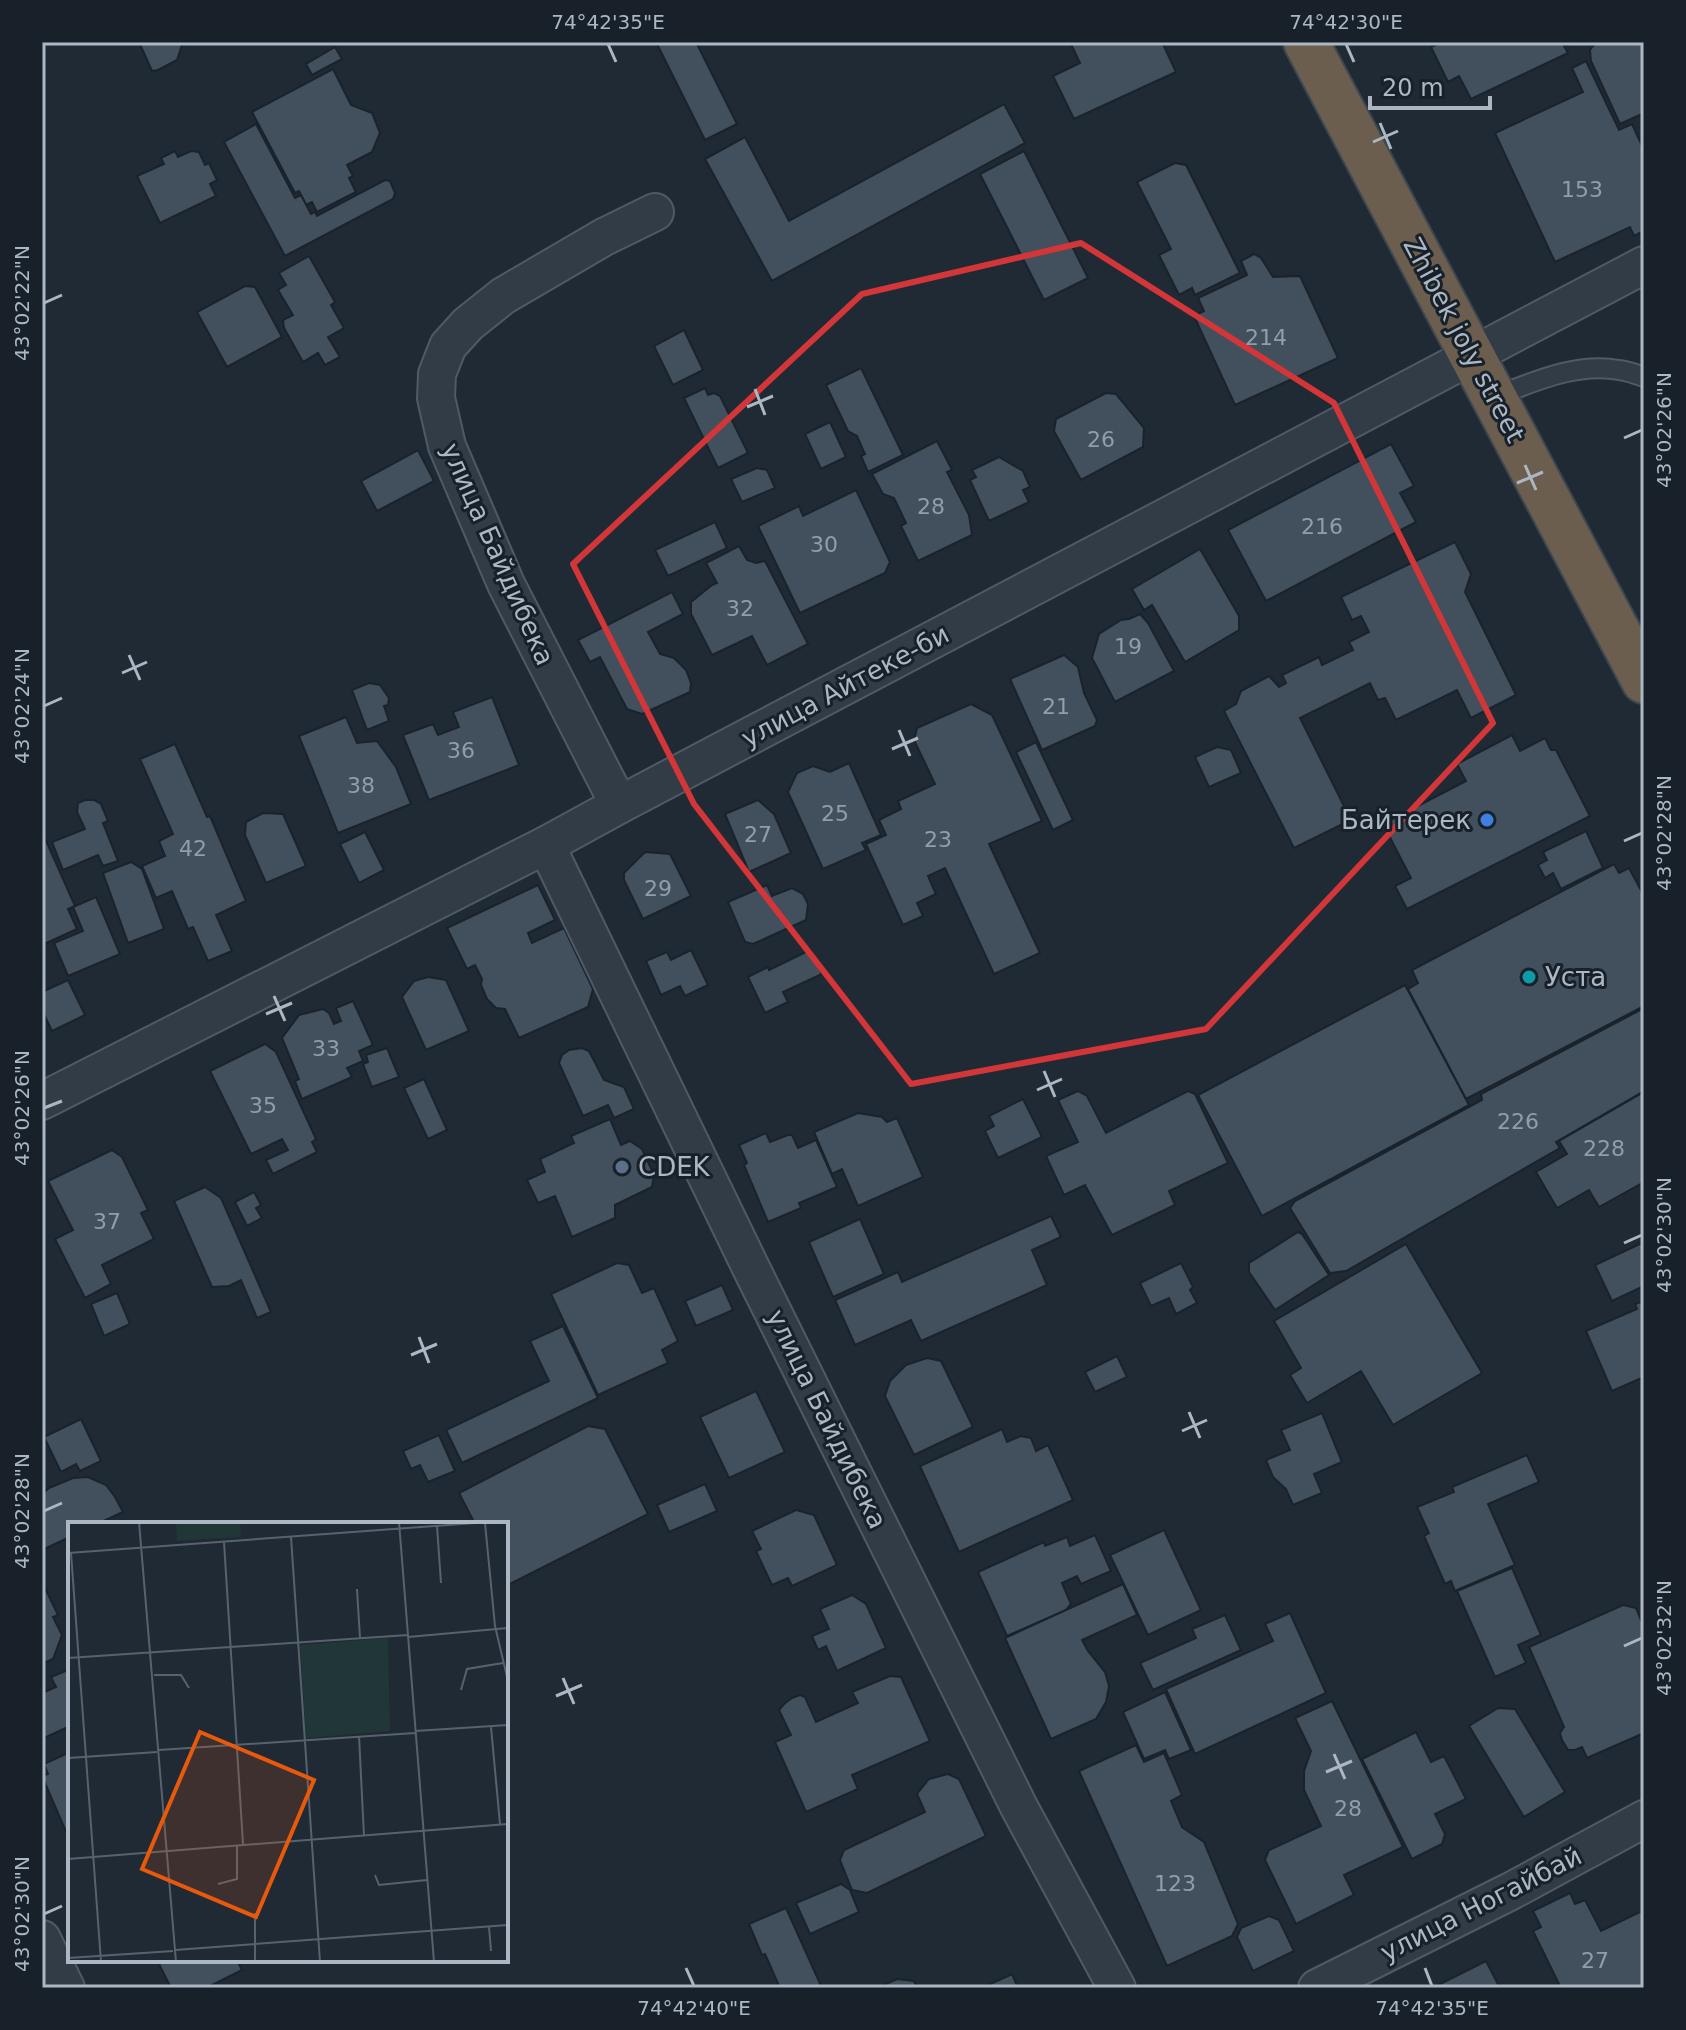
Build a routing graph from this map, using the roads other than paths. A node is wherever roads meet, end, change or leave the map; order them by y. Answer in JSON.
{"nodes":[{"id":1,"x":1306,"y":42,"type":"edge"},
{"id":2,"x":655,"y":212,"type":"dead end"},
{"id":3,"x":1644,"y":265,"type":"edge"},
{"id":4,"x":1472,"y":355,"type":"junction"},
{"id":5,"x":1644,"y":377,"type":"edge"},
{"id":6,"x":1494,"y":397,"type":"junction"},
{"id":7,"x":1643,"y":676,"type":"edge"},
{"id":8,"x":619,"y":805,"type":"junction"},
{"id":9,"x":546,"y":845,"type":"junction"},
{"id":10,"x":42,"y":1101,"type":"edge"},
{"id":11,"x":1644,"y":1819,"type":"edge"},
{"id":12,"x":42,"y":1939,"type":"edge"},
{"id":13,"x":66,"y":1988,"type":"edge"},
{"id":14,"x":1117,"y":1988,"type":"edge"},
{"id":15,"x":1317,"y":1988,"type":"edge"}],
"edges":[{"from":1,"to":4,"type":"highway","name":"Zhibek joly street"},
{"from":2,"to":8,"type":"street","name":"улица Байдибека"},
{"from":3,"to":4,"type":"street","name":"улица Айтеке-би"},
{"from":4,"to":6,"type":"highway","name":"Zhibek joly street"},
{"from":4,"to":8,"type":"street","name":"улица Айтеке-би"},
{"from":5,"to":6,"type":"lane"},
{"from":6,"to":7,"type":"highway","name":"Zhibek joly street"},
{"from":8,"to":9,"type":"street","name":"улица Айтеке-би"},
{"from":9,"to":10,"type":"street","name":"улица Айтеке-би"},
{"from":9,"to":14,"type":"street","name":"улица Байдибека"},
{"from":11,"to":15,"type":"street","name":"улица Ногайбай"},
{"from":12,"to":13,"type":"street"}]}
